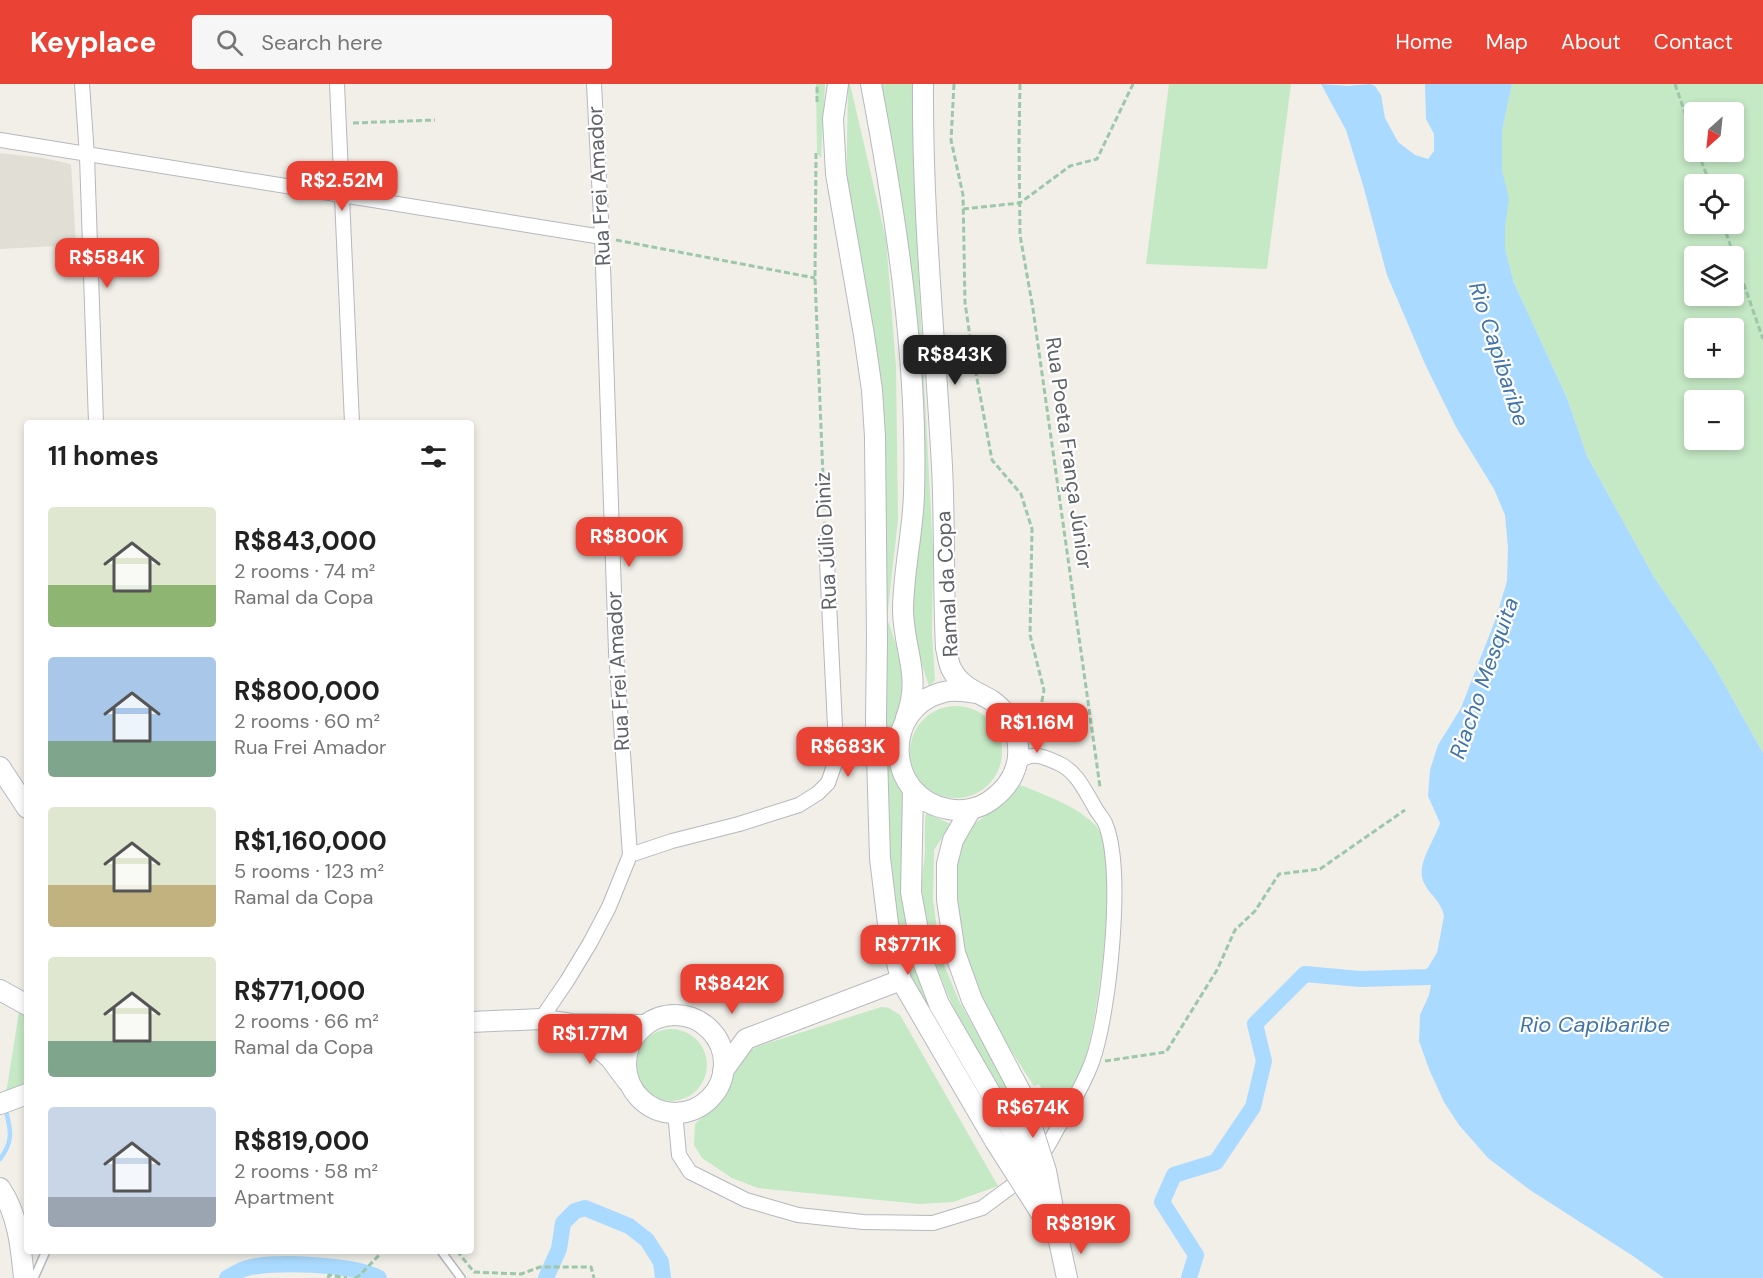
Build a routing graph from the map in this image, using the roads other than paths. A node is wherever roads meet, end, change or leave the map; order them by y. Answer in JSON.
{"nodes":[{"id":1,"x":82,"y":84,"type":"edge"},
{"id":2,"x":337,"y":84,"type":"edge"},
{"id":3,"x":594,"y":84,"type":"edge"},
{"id":4,"x":838,"y":84,"type":"edge"},
{"id":5,"x":871,"y":84,"type":"edge"},
{"id":6,"x":923,"y":84,"type":"edge"},
{"id":7,"x":0,"y":140,"type":"edge"},
{"id":8,"x":87,"y":156,"type":"junction"},
{"id":9,"x":342,"y":196,"type":"junction"},
{"id":10,"x":602,"y":237,"type":"junction"},
{"id":11,"x":96,"y":420,"type":"edge"},
{"id":12,"x":352,"y":420,"type":"edge"},
{"id":13,"x":826,"y":541,"type":"road end"},
{"id":14,"x":976,"y":693,"type":"junction"},
{"id":15,"x":904,"y":723,"type":"junction"},
{"id":16,"x":898,"y":758,"type":"junction"},
{"id":17,"x":877,"y":759,"type":"junction"},
{"id":18,"x":1017,"y":763,"type":"junction"},
{"id":19,"x":0,"y":767,"type":"edge"},
{"id":20,"x":913,"y":790,"type":"junction"},
{"id":21,"x":24,"y":803,"type":"edge"},
{"id":22,"x":971,"y":809,"type":"junction"},
{"id":23,"x":630,"y":855,"type":"junction"},
{"id":24,"x":901,"y":980,"type":"junction"},
{"id":25,"x":0,"y":990,"type":"edge"},
{"id":26,"x":24,"y":1003,"type":"edge"},
{"id":27,"x":541,"y":1020,"type":"junction"},
{"id":28,"x":474,"y":1022,"type":"edge"},
{"id":29,"x":572,"y":1024,"type":"junction"},
{"id":30,"x":644,"y":1025,"type":"junction"},
{"id":31,"x":706,"y":1027,"type":"junction"},
{"id":32,"x":746,"y":1039,"type":"junction"},
{"id":33,"x":723,"y":1071,"type":"junction"},
{"id":34,"x":631,"y":1085,"type":"junction"},
{"id":35,"x":24,"y":1095,"type":"edge"},
{"id":36,"x":0,"y":1104,"type":"edge"},
{"id":37,"x":675,"y":1112,"type":"junction"},
{"id":38,"x":0,"y":1188,"type":"edge"},
{"id":39,"x":1059,"y":1241,"type":"junction"},
{"id":40,"x":45,"y":1254,"type":"edge"},
{"id":41,"x":443,"y":1254,"type":"edge"},
{"id":42,"x":24,"y":1278,"type":"edge"},
{"id":43,"x":34,"y":1278,"type":"edge"},
{"id":44,"x":461,"y":1278,"type":"edge"},
{"id":45,"x":1067,"y":1278,"type":"edge"}],
"edges":[{"from":1,"to":8,"type":"street"},
{"from":2,"to":9,"type":"street"},
{"from":3,"to":10,"type":"street","name":"Rua Frei Amador"},
{"from":4,"to":17,"type":"main road"},
{"from":5,"to":15,"type":"main road","name":"Ramal da Copa"},
{"from":6,"to":14,"type":"main road","name":"Ramal da Copa"},
{"from":7,"to":8,"type":"street"},
{"from":8,"to":9,"type":"street"},
{"from":8,"to":11,"type":"street"},
{"from":9,"to":10,"type":"street"},
{"from":9,"to":12,"type":"street"},
{"from":10,"to":23,"type":"street","name":"Rua Frei Amador"},
{"from":13,"to":23,"type":"street","name":"Rua Júlio Diniz"},
{"from":14,"to":15,"type":"main road"},
{"from":14,"to":18,"type":"main road","name":"Ramal da Copa"},
{"from":15,"to":16,"type":"main road"},
{"from":16,"to":17,"type":"main road"},
{"from":16,"to":20,"type":"main road"},
{"from":17,"to":24,"type":"main road"},
{"from":18,"to":22,"type":"main road"},
{"from":18,"to":37,"type":"street"},
{"from":19,"to":21,"type":"main road"},
{"from":20,"to":22,"type":"main road"},
{"from":20,"to":39,"type":"main road","bridge":true},
{"from":22,"to":39,"type":"main road","bridge":true},
{"from":23,"to":27,"type":"street","name":"Rua Frei Amador"},
{"from":24,"to":32,"type":"main road"},
{"from":24,"to":39,"type":"main road","bridge":true},
{"from":25,"to":26,"type":"main road"},
{"from":27,"to":28,"type":"main road"},
{"from":27,"to":29,"type":"main road"},
{"from":29,"to":30,"type":"main road"},
{"from":29,"to":34,"type":"main road"},
{"from":30,"to":31,"type":"main road"},
{"from":30,"to":34,"type":"main road"},
{"from":31,"to":32,"type":"main road"},
{"from":31,"to":33,"type":"main road"},
{"from":32,"to":33,"type":"main road"},
{"from":33,"to":37,"type":"main road"},
{"from":34,"to":37,"type":"main road"},
{"from":35,"to":36,"type":"main road"},
{"from":38,"to":42,"type":"main road"},
{"from":39,"to":45,"type":"main road"},
{"from":40,"to":43,"type":"lane"},
{"from":41,"to":44,"type":"lane"}]}
